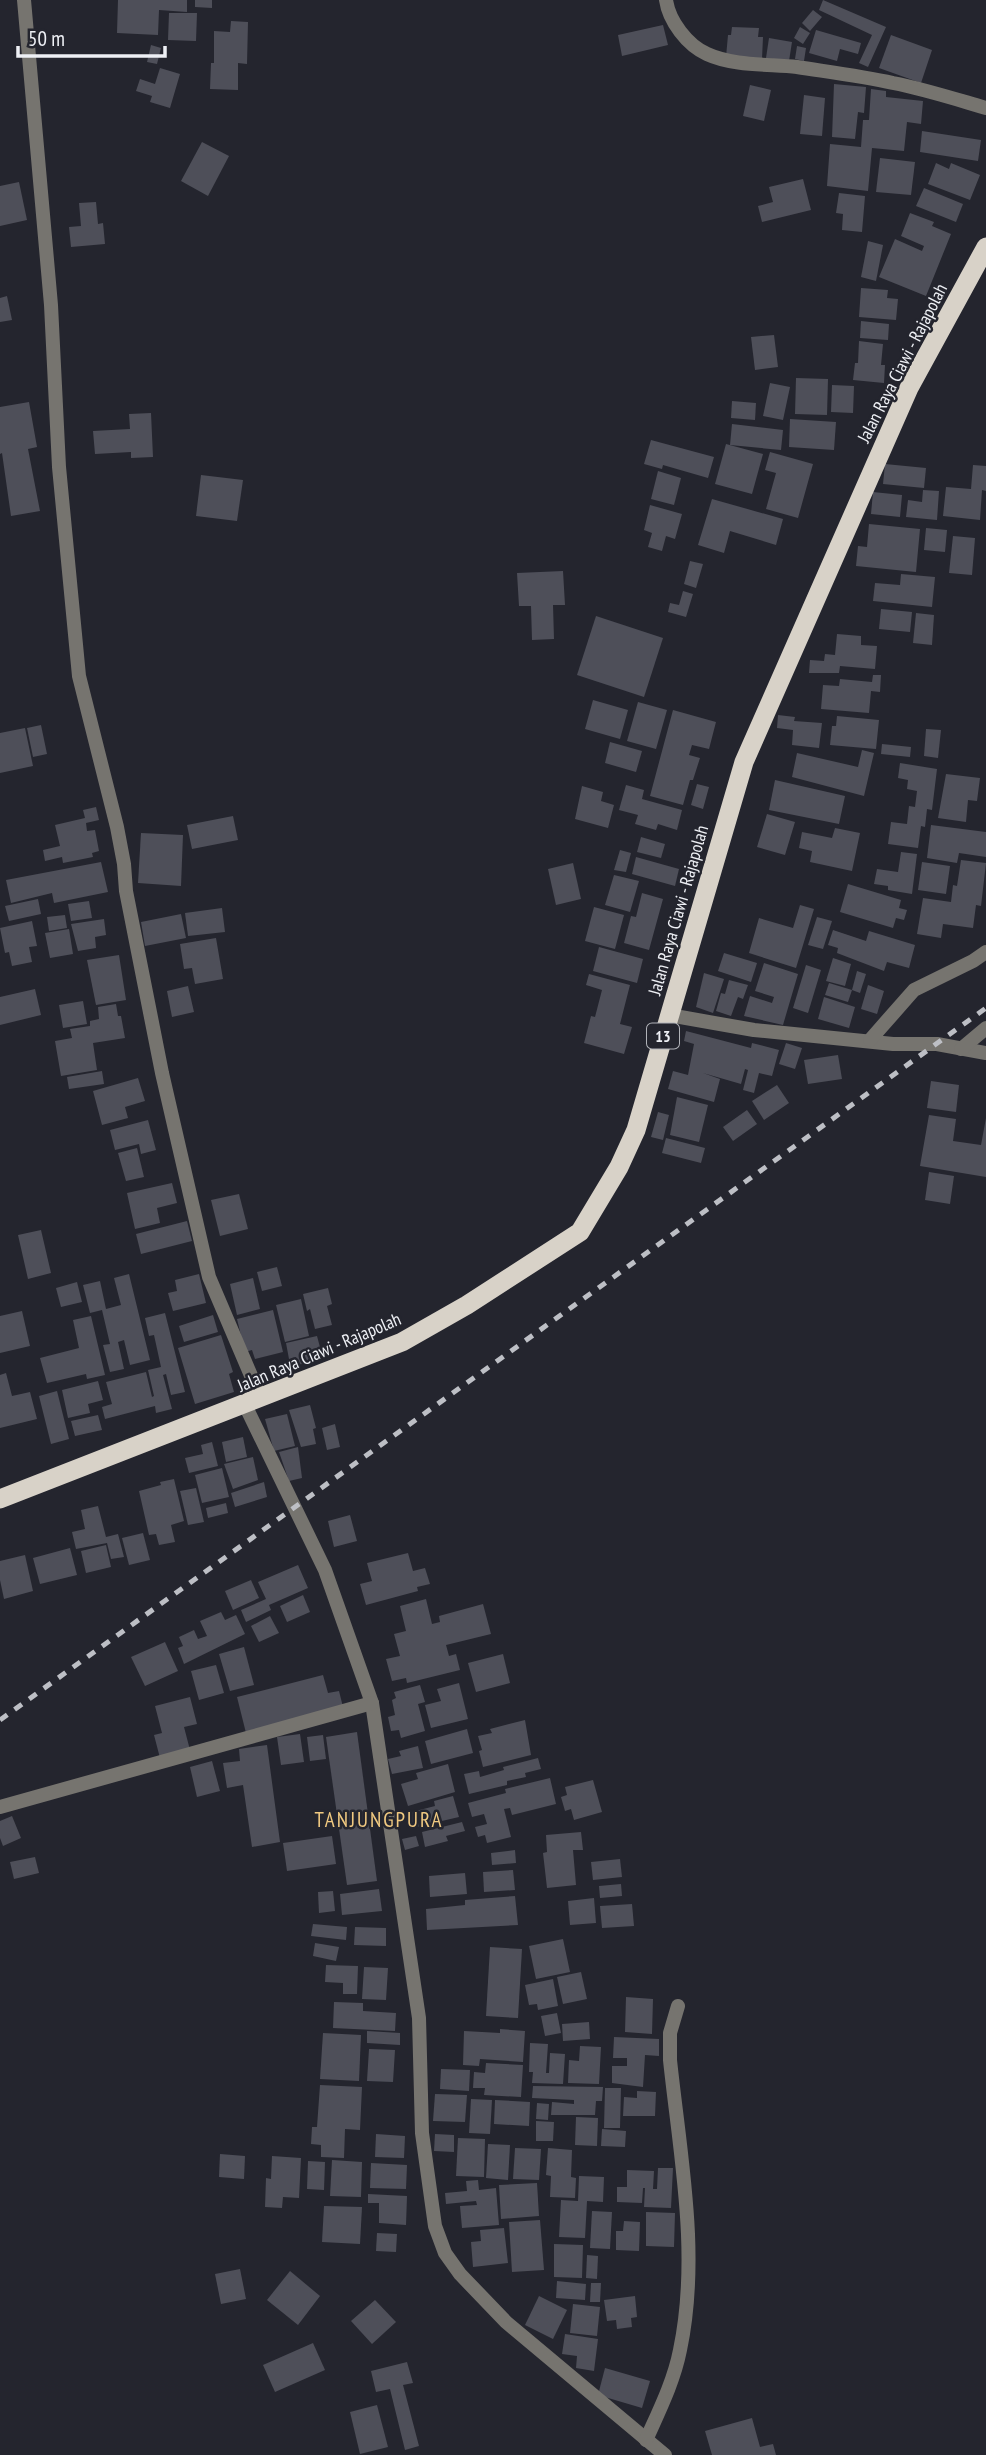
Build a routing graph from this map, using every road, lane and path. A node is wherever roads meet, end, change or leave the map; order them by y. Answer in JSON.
{"nodes":[{"id":1,"x":24,"y":0,"type":"edge"},
{"id":2,"x":666,"y":0,"type":"edge"},
{"id":3,"x":986,"y":108,"type":"edge"},
{"id":4,"x":986,"y":247,"type":"edge"},
{"id":5,"x":986,"y":952,"type":"edge"},
{"id":6,"x":670,"y":1015,"type":"junction"},
{"id":7,"x":986,"y":1028,"type":"edge"},
{"id":8,"x":870,"y":1041,"type":"junction"},
{"id":9,"x":961,"y":1049,"type":"junction"},
{"id":10,"x":986,"y":1053,"type":"edge"},
{"id":11,"x":253,"y":1402,"type":"junction"},
{"id":12,"x":0,"y":1499,"type":"edge"},
{"id":13,"x":372,"y":1703,"type":"junction"},
{"id":14,"x":0,"y":1807,"type":"edge"},
{"id":15,"x":678,"y":2006,"type":"dead end"},
{"id":16,"x":646,"y":2440,"type":"junction"},
{"id":17,"x":664,"y":2455,"type":"edge"}],
"edges":[{"from":1,"to":11,"type":"street"},
{"from":2,"to":3,"type":"street"},
{"from":4,"to":6,"type":"highway","name":"Jalan Raya Ciawi - Rajapolah","number":"13"},
{"from":5,"to":8,"type":"street"},
{"from":6,"to":8,"type":"street"},
{"from":6,"to":11,"type":"highway","name":"Jalan Raya Ciawi - Rajapolah","number":"13"},
{"from":7,"to":9,"type":"street"},
{"from":8,"to":9,"type":"street"},
{"from":9,"to":10,"type":"street"},
{"from":11,"to":12,"type":"highway","name":"Jalan Raya Ciawi - Rajapolah","number":"13"},
{"from":11,"to":13,"type":"street"},
{"from":13,"to":14,"type":"street"},
{"from":13,"to":16,"type":"street"},
{"from":15,"to":16,"type":"street"},
{"from":16,"to":17,"type":"street"}]}
